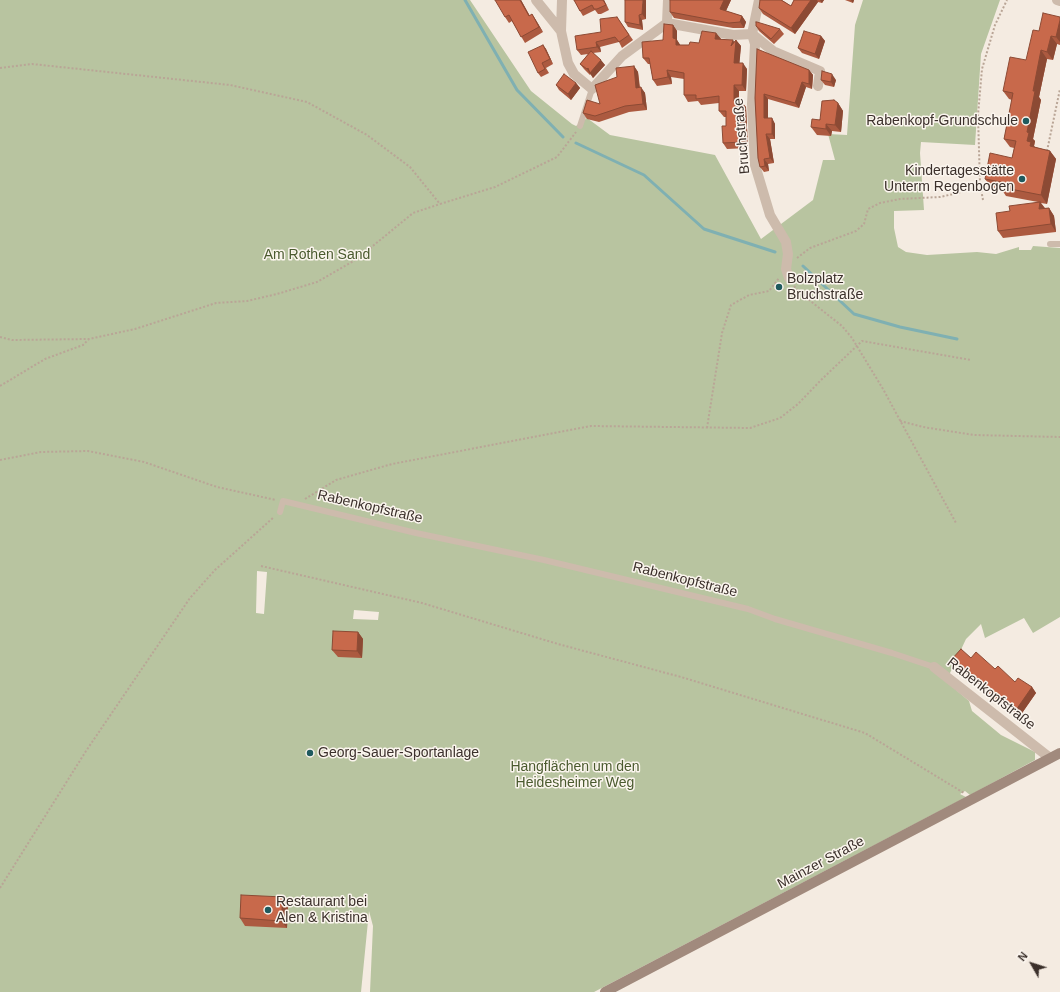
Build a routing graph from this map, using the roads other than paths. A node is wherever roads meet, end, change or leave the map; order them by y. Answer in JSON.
{"nodes":[{"id":1,"x":536,"y":0,"type":"edge"},
{"id":2,"x":562,"y":0,"type":"edge"},
{"id":3,"x":668,"y":0,"type":"edge"},
{"id":4,"x":759,"y":0,"type":"edge"},
{"id":5,"x":667,"y":23,"type":"junction"},
{"id":6,"x":561,"y":31,"type":"junction"},
{"id":7,"x":752,"y":34,"type":"junction"},
{"id":8,"x":818,"y":86,"type":"dead end"},
{"id":9,"x":592,"y":89,"type":"junction"},
{"id":10,"x":580,"y":126,"type":"road end"},
{"id":11,"x":1050,"y":244,"type":"dead end"},
{"id":12,"x":1060,"y":244,"type":"edge"},
{"id":13,"x":788,"y":270,"type":"road end"},
{"id":14,"x":280,"y":512,"type":"road end"},
{"id":15,"x":934,"y":667,"type":"joint"},
{"id":16,"x":1060,"y":752,"type":"edge"},
{"id":17,"x":1050,"y":758,"type":"junction"},
{"id":18,"x":605,"y":992,"type":"edge"}],
"edges":[{"from":1,"to":6,"type":"street"},
{"from":2,"to":6,"type":"street"},
{"from":3,"to":5,"type":"street"},
{"from":4,"to":7,"type":"street","name":"Bruchstraße"},
{"from":5,"to":7,"type":"street"},
{"from":5,"to":9,"type":"street"},
{"from":6,"to":9,"type":"street"},
{"from":7,"to":8,"type":"street"},
{"from":7,"to":13,"type":"street","name":"Bruchstraße"},
{"from":9,"to":10,"type":"lane"},
{"from":11,"to":12,"type":"lane"},
{"from":14,"to":15,"type":"lane","name":"Rabenkopfstraße"},
{"from":15,"to":17,"type":"street","name":"Rabenkopfstraße"},
{"from":16,"to":17,"type":"main road","name":"Mainzer Straße"},
{"from":17,"to":18,"type":"main road","name":"Mainzer Straße"}]}
